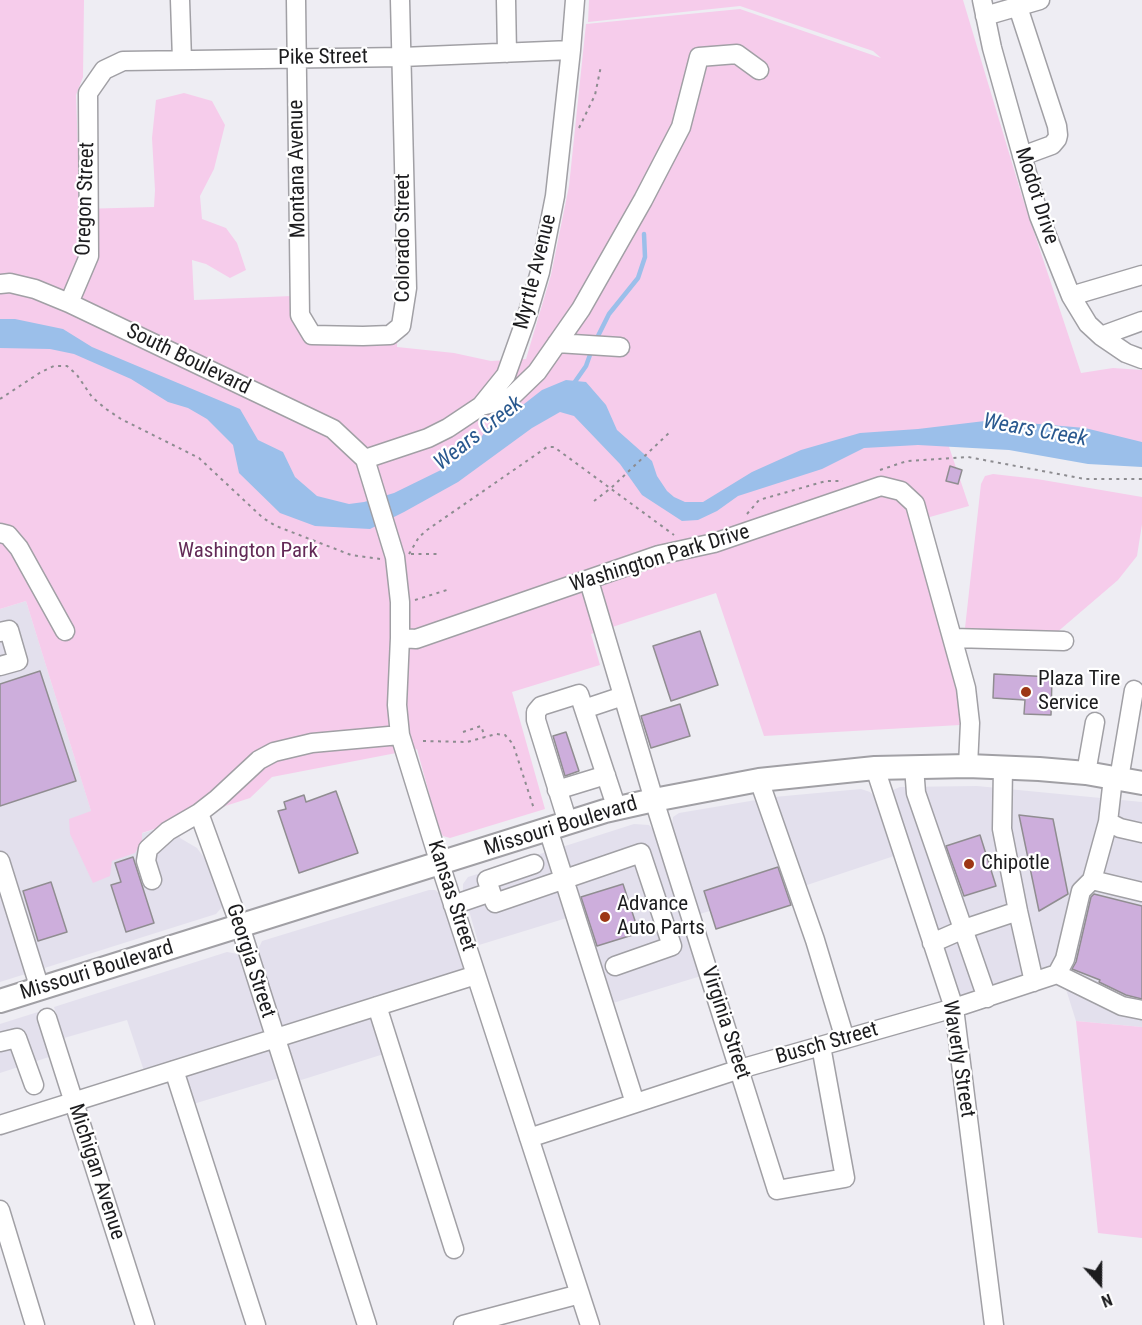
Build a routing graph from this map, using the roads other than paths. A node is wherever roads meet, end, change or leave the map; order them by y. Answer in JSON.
{"nodes":[{"id":1,"x":180,"y":0,"type":"edge"},
{"id":2,"x":296,"y":0,"type":"edge"},
{"id":3,"x":400,"y":0,"type":"edge"},
{"id":4,"x":506,"y":0,"type":"edge"},
{"id":5,"x":575,"y":0,"type":"edge"},
{"id":6,"x":1040,"y":0,"type":"edge"},
{"id":7,"x":1018,"y":6,"type":"junction"},
{"id":8,"x":983,"y":8,"type":"edge"},
{"id":9,"x":571,"y":50,"type":"junction"},
{"id":10,"x":507,"y":53,"type":"junction"},
{"id":11,"x":402,"y":57,"type":"junction"},
{"id":12,"x":296,"y":58,"type":"junction"},
{"id":13,"x":182,"y":60,"type":"junction"},
{"id":14,"x":759,"y":70,"type":"dead end"},
{"id":15,"x":88,"y":93,"type":"joint"},
{"id":16,"x":1022,"y":156,"type":"junction"},
{"id":17,"x":1142,"y":275,"type":"edge"},
{"id":18,"x":0,"y":284,"type":"edge"},
{"id":19,"x":1071,"y":296,"type":"junction"},
{"id":20,"x":69,"y":303,"type":"junction"},
{"id":21,"x":1142,"y":321,"type":"edge"},
{"id":22,"x":312,"y":335,"type":"joint"},
{"id":23,"x":1101,"y":336,"type":"junction"},
{"id":24,"x":557,"y":343,"type":"junction"},
{"id":25,"x":620,"y":347,"type":"dead end"},
{"id":26,"x":1142,"y":359,"type":"edge"},
{"id":27,"x":481,"y":406,"type":"junction"},
{"id":28,"x":365,"y":459,"type":"junction"},
{"id":29,"x":0,"y":533,"type":"edge"},
{"id":30,"x":590,"y":581,"type":"junction"},
{"id":31,"x":65,"y":631,"type":"dead end"},
{"id":32,"x":0,"y":632,"type":"edge"},
{"id":33,"x":400,"y":638,"type":"junction"},
{"id":34,"x":953,"y":638,"type":"junction"},
{"id":35,"x":1064,"y":641,"type":"dead end"},
{"id":36,"x":0,"y":666,"type":"edge"},
{"id":37,"x":1134,"y":690,"type":"dead end"},
{"id":38,"x":623,"y":696,"type":"junction"},
{"id":39,"x":584,"y":709,"type":"junction"},
{"id":40,"x":1095,"y":722,"type":"dead end"},
{"id":41,"x":400,"y":735,"type":"junction"},
{"id":42,"x":968,"y":766,"type":"junction"},
{"id":43,"x":914,"y":767,"type":"junction"},
{"id":44,"x":1003,"y":767,"type":"junction"},
{"id":45,"x":875,"y":768,"type":"junction"},
{"id":46,"x":1086,"y":773,"type":"junction"},
{"id":47,"x":606,"y":775,"type":"junction"},
{"id":48,"x":1116,"y":779,"type":"junction"},
{"id":49,"x":759,"y":780,"type":"junction"},
{"id":50,"x":1142,"y":783,"type":"edge"},
{"id":51,"x":557,"y":790,"type":"junction"},
{"id":52,"x":654,"y":800,"type":"junction"},
{"id":53,"x":616,"y":809,"type":"junction"},
{"id":54,"x":199,"y":813,"type":"junction"},
{"id":55,"x":1108,"y":822,"type":"junction"},
{"id":56,"x":558,"y":826,"type":"junction"},
{"id":57,"x":1142,"y":833,"type":"edge"},
{"id":58,"x":525,"y":836,"type":"junction"},
{"id":59,"x":477,"y":852,"type":"junction"},
{"id":60,"x":440,"y":864,"type":"junction"},
{"id":61,"x":534,"y":864,"type":"junction"},
{"id":62,"x":676,"y":869,"type":"junction"},
{"id":63,"x":2,"y":873,"type":"edge"},
{"id":64,"x":649,"y":877,"type":"junction"},
{"id":65,"x":564,"y":879,"type":"junction"},
{"id":66,"x":152,"y":880,"type":"dead end"},
{"id":67,"x":1092,"y":880,"type":"junction"},
{"id":68,"x":489,"y":886,"type":"junction"},
{"id":69,"x":542,"y":886,"type":"junction"},
{"id":70,"x":1142,"y":892,"type":"edge"},
{"id":71,"x":453,"y":905,"type":"junction"},
{"id":72,"x":1018,"y":911,"type":"junction"},
{"id":73,"x":240,"y":926,"type":"junction"},
{"id":74,"x":964,"y":928,"type":"junction"},
{"id":75,"x":698,"y":938,"type":"junction"},
{"id":76,"x":932,"y":943,"type":"junction"},
{"id":77,"x":672,"y":946,"type":"junction"},
{"id":78,"x":615,"y":966,"type":"dead end"},
{"id":79,"x":1057,"y":974,"type":"junction"},
{"id":80,"x":476,"y":975,"type":"junction"},
{"id":81,"x":1034,"y":981,"type":"junction"},
{"id":82,"x":40,"y":989,"type":"junction"},
{"id":83,"x":987,"y":998,"type":"junction"},
{"id":84,"x":0,"y":1002,"type":"edge"},
{"id":85,"x":377,"y":1006,"type":"junction"},
{"id":86,"x":954,"y":1008,"type":"junction"},
{"id":87,"x":1142,"y":1010,"type":"edge"},
{"id":88,"x":47,"y":1018,"type":"dead end"},
{"id":89,"x":275,"y":1038,"type":"junction"},
{"id":90,"x":844,"y":1039,"type":"junction"},
{"id":91,"x":0,"y":1042,"type":"edge"},
{"id":92,"x":821,"y":1046,"type":"junction"},
{"id":93,"x":740,"y":1069,"type":"junction"},
{"id":94,"x":174,"y":1070,"type":"junction"},
{"id":95,"x":34,"y":1085,"type":"dead end"},
{"id":96,"x":74,"y":1101,"type":"junction"},
{"id":97,"x":635,"y":1103,"type":"junction"},
{"id":98,"x":0,"y":1125,"type":"edge"},
{"id":99,"x":529,"y":1138,"type":"junction"},
{"id":100,"x":0,"y":1210,"type":"edge"},
{"id":101,"x":454,"y":1249,"type":"dead end"},
{"id":102,"x":580,"y":1294,"type":"junction"},
{"id":103,"x":35,"y":1325,"type":"edge"},
{"id":104,"x":145,"y":1325,"type":"edge"},
{"id":105,"x":256,"y":1325,"type":"edge"},
{"id":106,"x":367,"y":1325,"type":"edge"},
{"id":107,"x":463,"y":1325,"type":"edge"},
{"id":108,"x":590,"y":1325,"type":"edge"},
{"id":109,"x":994,"y":1325,"type":"edge"}],
"edges":[{"from":1,"to":13,"type":"street"},
{"from":2,"to":12,"type":"street","name":"Montana Avenue"},
{"from":3,"to":11,"type":"street","name":"Colorado Street"},
{"from":4,"to":10,"type":"street"},
{"from":5,"to":9,"type":"street","name":"Myrtle Avenue"},
{"from":6,"to":7,"type":"street"},
{"from":7,"to":8,"type":"street"},
{"from":7,"to":16,"type":"street"},
{"from":8,"to":16,"type":"street","name":"Modot Drive"},
{"from":9,"to":10,"type":"street","name":"Pike Street"},
{"from":9,"to":27,"type":"street","name":"Myrtle Avenue"},
{"from":10,"to":11,"type":"street","name":"Pike Street"},
{"from":11,"to":12,"type":"street","name":"Pike Street"},
{"from":11,"to":22,"type":"street","name":"Colorado Street"},
{"from":12,"to":13,"type":"street","name":"Pike Street"},
{"from":12,"to":22,"type":"street","name":"Montana Avenue"},
{"from":13,"to":15,"type":"street","name":"Pike Street"},
{"from":14,"to":24,"type":"street"},
{"from":15,"to":20,"type":"street","name":"Oregon Street"},
{"from":16,"to":19,"type":"street","name":"Modot Drive"},
{"from":17,"to":19,"type":"street"},
{"from":18,"to":20,"type":"street","name":"South Boulevard"},
{"from":19,"to":23,"type":"street","name":"Modot Drive"},
{"from":20,"to":28,"type":"street","name":"South Boulevard"},
{"from":21,"to":23,"type":"street"},
{"from":23,"to":26,"type":"street","name":"Modot Drive"},
{"from":24,"to":25,"type":"street"},
{"from":24,"to":27,"type":"street"},
{"from":27,"to":28,"type":"street","name":"Myrtle Avenue"},
{"from":28,"to":33,"type":"street","name":"Kansas Street"},
{"from":29,"to":31,"type":"street"},
{"from":30,"to":33,"type":"street","name":"Washington Park Drive"},
{"from":30,"to":34,"type":"street","name":"Washington Park Drive"},
{"from":30,"to":38,"type":"street","name":"Virginia Street"},
{"from":32,"to":36,"type":"street"},
{"from":33,"to":41,"type":"street","name":"Kansas Street"},
{"from":34,"to":35,"type":"street"},
{"from":34,"to":42,"type":"street"},
{"from":37,"to":48,"type":"street"},
{"from":38,"to":39,"type":"street"},
{"from":38,"to":52,"type":"street","name":"Virginia Street"},
{"from":39,"to":47,"type":"street"},
{"from":39,"to":51,"type":"street"},
{"from":40,"to":46,"type":"street"},
{"from":41,"to":54,"type":"street"},
{"from":41,"to":60,"type":"street","name":"Kansas Street"},
{"from":42,"to":43,"type":"main road","name":"Missouri Boulevard"},
{"from":42,"to":44,"type":"main road","name":"Missouri Boulevard"},
{"from":43,"to":45,"type":"main road","name":"Missouri Boulevard"},
{"from":43,"to":74,"type":"street"},
{"from":44,"to":46,"type":"main road","name":"Missouri Boulevard"},
{"from":44,"to":72,"type":"street"},
{"from":45,"to":49,"type":"main road","name":"Missouri Boulevard"},
{"from":45,"to":76,"type":"street","name":"Waverly Street"},
{"from":46,"to":48,"type":"main road","name":"Missouri Boulevard"},
{"from":47,"to":51,"type":"street"},
{"from":47,"to":53,"type":"street"},
{"from":48,"to":50,"type":"main road","name":"Missouri Boulevard"},
{"from":48,"to":55,"type":"street"},
{"from":49,"to":52,"type":"main road","name":"Missouri Boulevard"},
{"from":49,"to":90,"type":"street"},
{"from":51,"to":56,"type":"street"},
{"from":52,"to":53,"type":"main road","name":"Missouri Boulevard"},
{"from":52,"to":62,"type":"street","name":"Virginia Street"},
{"from":53,"to":56,"type":"main road","name":"Missouri Boulevard"},
{"from":54,"to":66,"type":"street"},
{"from":54,"to":73,"type":"street","name":"Georgia Street"},
{"from":55,"to":57,"type":"street"},
{"from":55,"to":67,"type":"street"},
{"from":56,"to":58,"type":"main road","name":"Missouri Boulevard"},
{"from":56,"to":65,"type":"street"},
{"from":58,"to":59,"type":"main road","name":"Missouri Boulevard"},
{"from":58,"to":61,"type":"street"},
{"from":59,"to":60,"type":"main road","name":"Missouri Boulevard"},
{"from":59,"to":68,"type":"street"},
{"from":60,"to":71,"type":"street","name":"Kansas Street"},
{"from":60,"to":73,"type":"main road","name":"Missouri Boulevard"},
{"from":61,"to":68,"type":"street"},
{"from":61,"to":69,"type":"street"},
{"from":62,"to":64,"type":"street"},
{"from":62,"to":75,"type":"street","name":"Virginia Street"},
{"from":63,"to":82,"type":"street"},
{"from":64,"to":65,"type":"street"},
{"from":64,"to":77,"type":"street"},
{"from":65,"to":69,"type":"street"},
{"from":65,"to":97,"type":"street"},
{"from":67,"to":70,"type":"street"},
{"from":67,"to":79,"type":"street"},
{"from":68,"to":69,"type":"street"},
{"from":68,"to":71,"type":"street"},
{"from":71,"to":80,"type":"street","name":"Kansas Street"},
{"from":72,"to":74,"type":"street"},
{"from":72,"to":81,"type":"street"},
{"from":73,"to":82,"type":"main road","name":"Missouri Boulevard"},
{"from":73,"to":89,"type":"street","name":"Georgia Street"},
{"from":74,"to":76,"type":"street"},
{"from":74,"to":83,"type":"street"},
{"from":75,"to":77,"type":"street"},
{"from":75,"to":93,"type":"street","name":"Virginia Street"},
{"from":76,"to":86,"type":"street","name":"Waverly Street"},
{"from":77,"to":78,"type":"street"},
{"from":79,"to":81,"type":"street","name":"Busch Street"},
{"from":79,"to":87,"type":"street"},
{"from":80,"to":85,"type":"street"},
{"from":80,"to":99,"type":"street","name":"Kansas Street"},
{"from":81,"to":83,"type":"street","name":"Busch Street"},
{"from":82,"to":84,"type":"main road","name":"Missouri Boulevard"},
{"from":83,"to":86,"type":"street","name":"Busch Street"},
{"from":85,"to":89,"type":"street"},
{"from":85,"to":101,"type":"street"},
{"from":86,"to":90,"type":"street","name":"Busch Street"},
{"from":86,"to":109,"type":"street","name":"Waverly Street"},
{"from":88,"to":96,"type":"street","name":"Michigan Avenue"},
{"from":89,"to":94,"type":"street"},
{"from":89,"to":106,"type":"street","name":"Georgia Street"},
{"from":90,"to":92,"type":"street","name":"Busch Street"},
{"from":91,"to":95,"type":"street"},
{"from":92,"to":93,"type":"street","name":"Busch Street"},
{"from":92,"to":93,"type":"street","name":"Virginia Street"},
{"from":93,"to":97,"type":"street","name":"Busch Street"},
{"from":94,"to":96,"type":"street"},
{"from":94,"to":105,"type":"street"},
{"from":96,"to":98,"type":"street"},
{"from":96,"to":104,"type":"street","name":"Michigan Avenue"},
{"from":97,"to":99,"type":"street","name":"Busch Street"},
{"from":99,"to":102,"type":"street","name":"Kansas Street"},
{"from":100,"to":103,"type":"street"},
{"from":102,"to":107,"type":"street"},
{"from":102,"to":108,"type":"street","name":"Kansas Street"}]}
